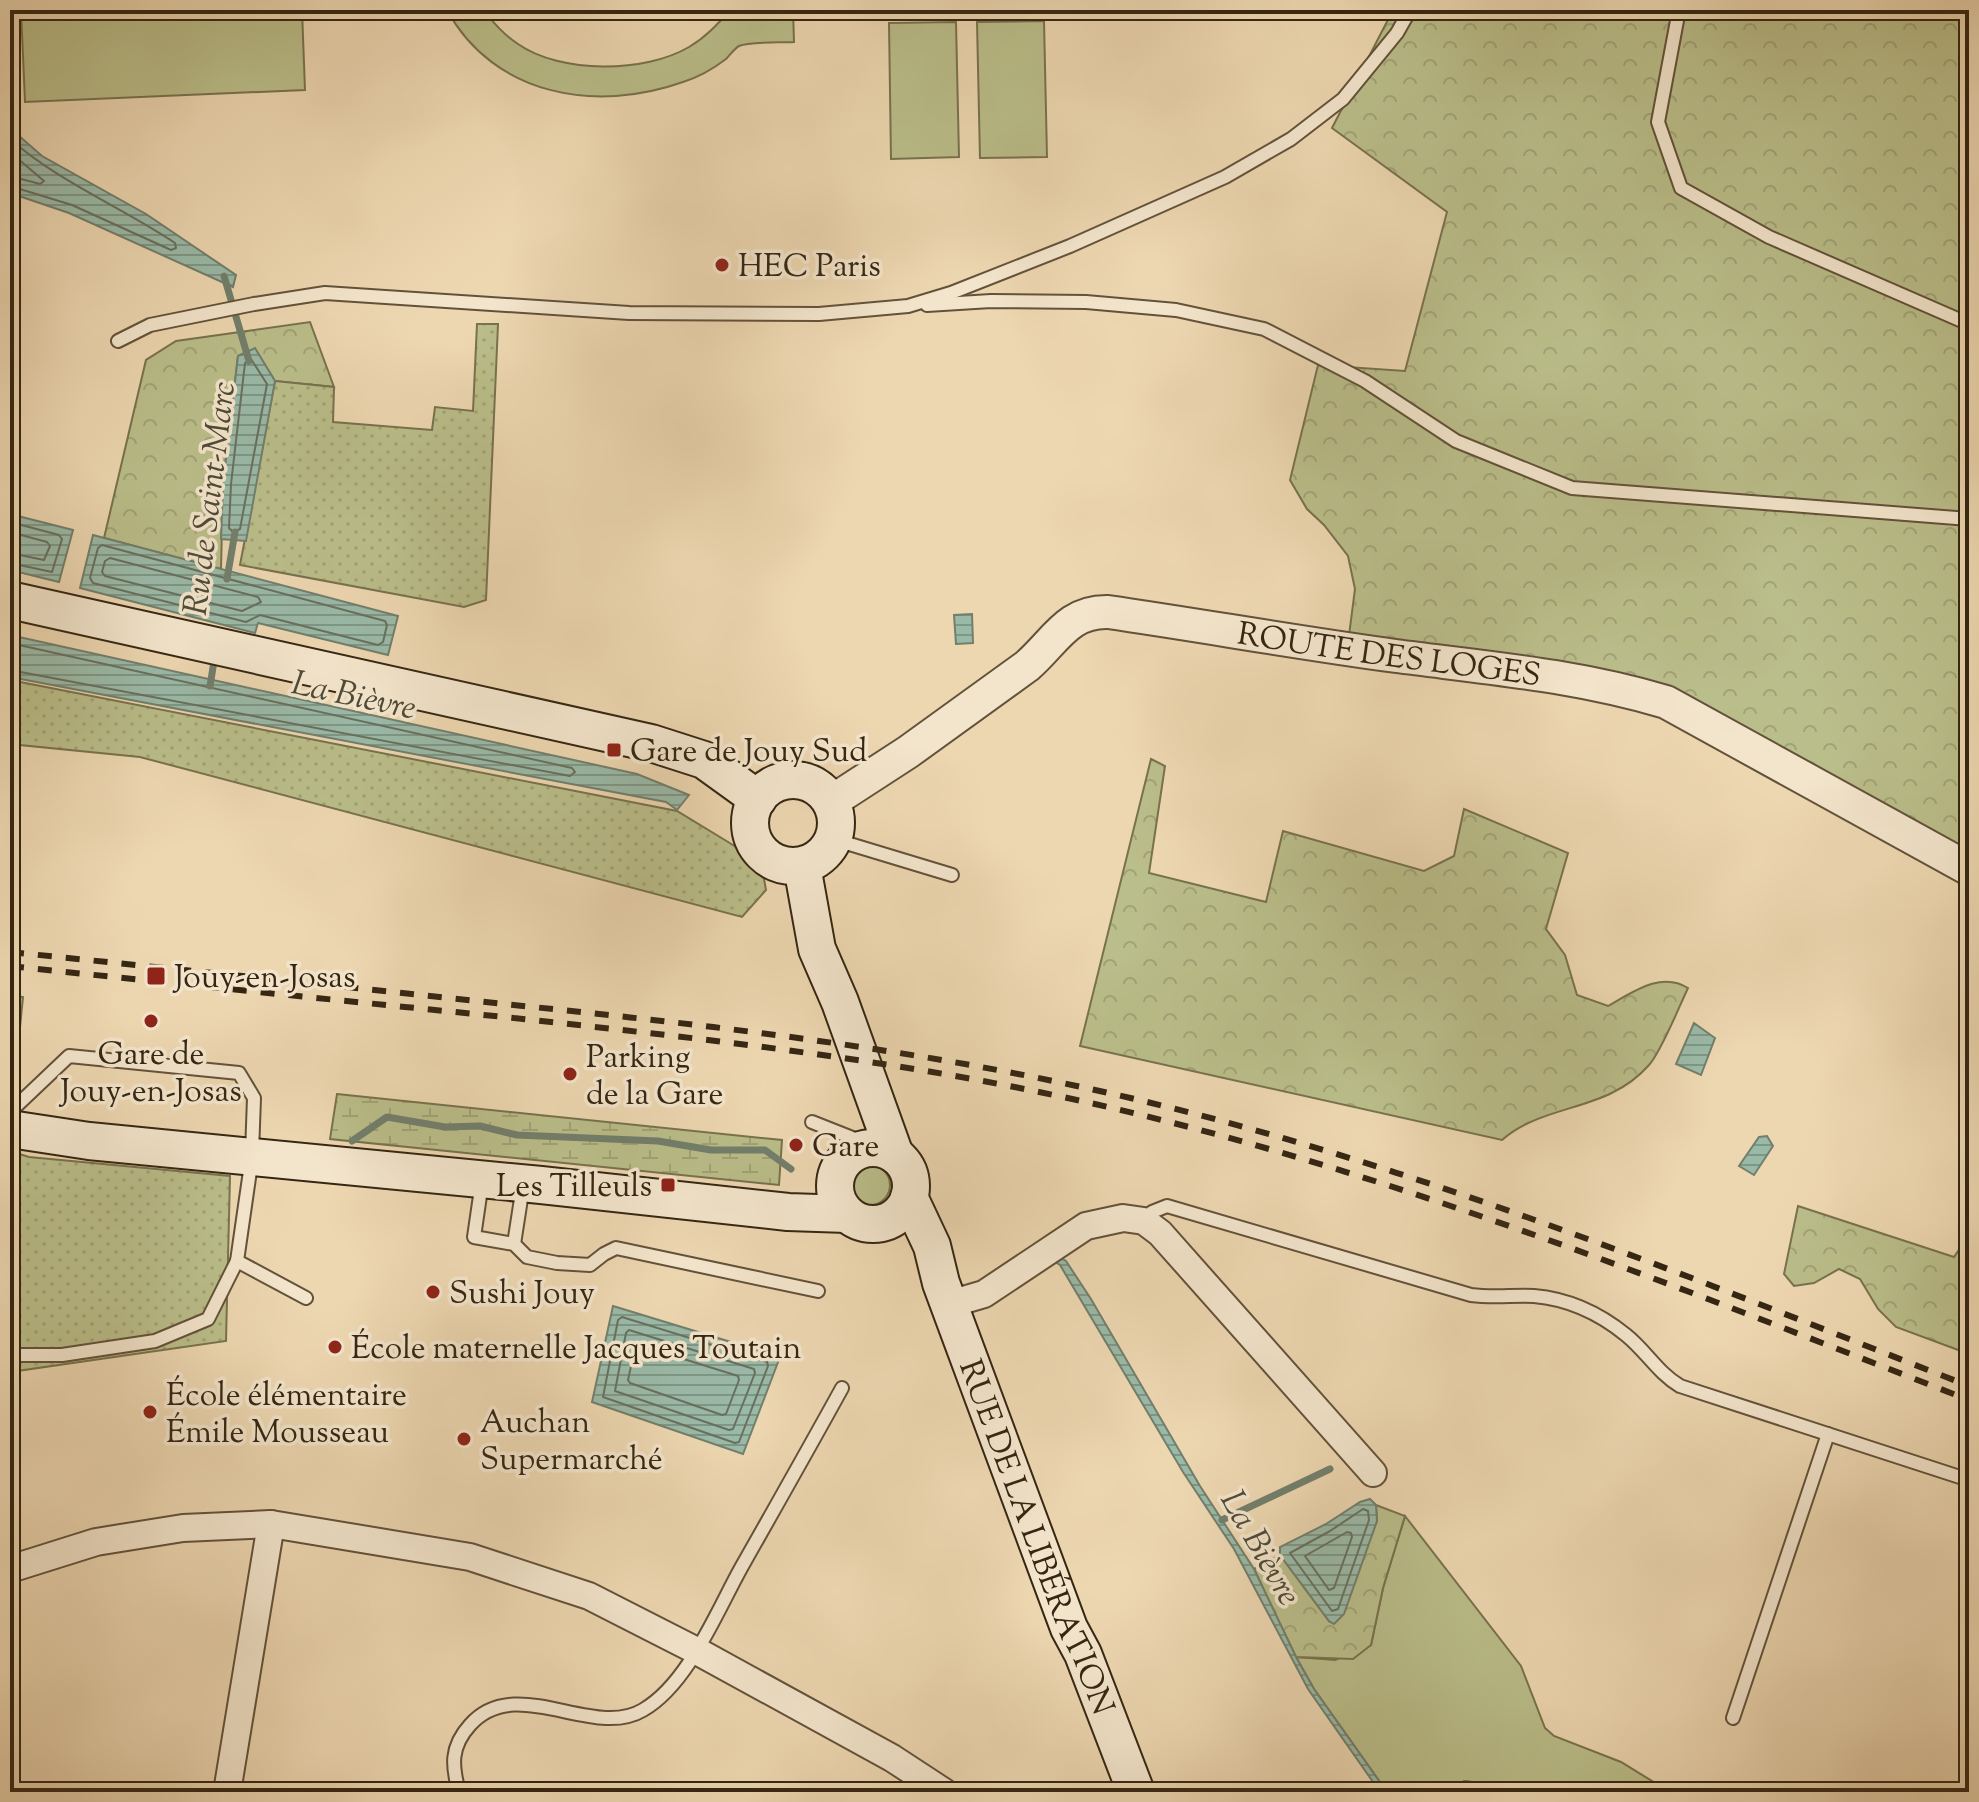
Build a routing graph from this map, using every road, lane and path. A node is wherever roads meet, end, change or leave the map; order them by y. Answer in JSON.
{"nodes":[{"id":1,"x":1410,"y":10,"type":"edge"},
{"id":2,"x":1679,"y":10,"type":"edge"},
{"id":3,"x":908,"y":306,"type":"junction"},
{"id":4,"x":1969,"y":324,"type":"edge"},
{"id":5,"x":118,"y":341,"type":"dead end"},
{"id":6,"x":1969,"y":519,"type":"edge"},
{"id":7,"x":10,"y":600,"type":"edge"},
{"id":8,"x":758,"y":799,"type":"junction"},
{"id":9,"x":831,"y":802,"type":"junction"},
{"id":10,"x":833,"y":839,"type":"junction"},
{"id":11,"x":802,"y":866,"type":"junction"},
{"id":12,"x":1969,"y":869,"type":"edge"},
{"id":13,"x":952,"y":875,"type":"dead end"},
{"id":14,"x":859,"y":1059,"type":"junction"},
{"id":15,"x":10,"y":1112,"type":"edge"},
{"id":16,"x":812,"y":1122,"type":"dead end"},
{"id":17,"x":10,"y":1129,"type":"edge"},
{"id":18,"x":848,"y":1155,"type":"junction"},
{"id":19,"x":895,"y":1155,"type":"junction"},
{"id":20,"x":251,"y":1164,"type":"junction"},
{"id":21,"x":481,"y":1187,"type":"junction"},
{"id":22,"x":522,"y":1190,"type":"junction"},
{"id":23,"x":909,"y":1197,"type":"junction"},
{"id":24,"x":760,"y":1208,"type":"junction"},
{"id":25,"x":864,"y":1218,"type":"junction"},
{"id":26,"x":1144,"y":1221,"type":"junction"},
{"id":27,"x":514,"y":1244,"type":"junction"},
{"id":28,"x":237,"y":1261,"type":"junction"},
{"id":29,"x":818,"y":1291,"type":"dead end"},
{"id":30,"x":945,"y":1294,"type":"junction"},
{"id":31,"x":306,"y":1298,"type":"dead end"},
{"id":32,"x":10,"y":1355,"type":"edge"},
{"id":33,"x":842,"y":1388,"type":"dead end"},
{"id":34,"x":1828,"y":1434,"type":"junction"},
{"id":35,"x":1373,"y":1473,"type":"dead end"},
{"id":36,"x":1969,"y":1480,"type":"edge"},
{"id":37,"x":271,"y":1524,"type":"junction"},
{"id":38,"x":10,"y":1569,"type":"edge"},
{"id":39,"x":695,"y":1650,"type":"junction"},
{"id":40,"x":1733,"y":1718,"type":"dead end"},
{"id":41,"x":227,"y":1792,"type":"edge"},
{"id":42,"x":459,"y":1792,"type":"edge"},
{"id":43,"x":944,"y":1792,"type":"edge"},
{"id":44,"x":1136,"y":1792,"type":"edge"}],
"edges":[{"from":1,"to":3,"type":"lane"},
{"from":2,"to":4,"type":"lane"},
{"from":3,"to":5,"type":"lane"},
{"from":3,"to":6,"type":"lane"},
{"from":7,"to":8,"type":"main road"},
{"from":8,"to":9,"type":"main road"},
{"from":8,"to":11,"type":"main road"},
{"from":9,"to":10,"type":"main road"},
{"from":9,"to":12,"type":"street","name":"ROUTE DES LOGES"},
{"from":10,"to":11,"type":"main road"},
{"from":10,"to":13,"type":"lane"},
{"from":11,"to":14,"type":"main road"},
{"from":14,"to":18,"type":"main road"},
{"from":14,"to":19,"type":"main road"},
{"from":15,"to":20,"type":"lane"},
{"from":16,"to":18,"type":"lane"},
{"from":17,"to":20,"type":"main road"},
{"from":18,"to":19,"type":"main road"},
{"from":18,"to":24,"type":"main road"},
{"from":18,"to":25,"type":"main road"},
{"from":19,"to":23,"type":"main road"},
{"from":20,"to":21,"type":"main road"},
{"from":20,"to":28,"type":"lane"},
{"from":21,"to":22,"type":"main road"},
{"from":21,"to":27,"type":"lane"},
{"from":22,"to":24,"type":"main road"},
{"from":22,"to":27,"type":"lane"},
{"from":23,"to":25,"type":"main road"},
{"from":23,"to":30,"type":"main road","name":"RUE DE LA LIBÉRATION"},
{"from":24,"to":25,"type":"main road"},
{"from":25,"to":30,"type":"main road","name":"RUE DE LA LIBÉRATION"},
{"from":26,"to":30,"type":"street"},
{"from":26,"to":34,"type":"lane"},
{"from":26,"to":35,"type":"street"},
{"from":27,"to":29,"type":"lane"},
{"from":28,"to":31,"type":"lane"},
{"from":28,"to":32,"type":"lane"},
{"from":30,"to":44,"type":"main road","name":"RUE DE LA LIBÉRATION"},
{"from":33,"to":39,"type":"lane"},
{"from":34,"to":36,"type":"lane"},
{"from":34,"to":40,"type":"lane"},
{"from":37,"to":38,"type":"street"},
{"from":37,"to":39,"type":"street"},
{"from":37,"to":41,"type":"street"},
{"from":39,"to":42,"type":"lane"},
{"from":39,"to":43,"type":"street"}]}
